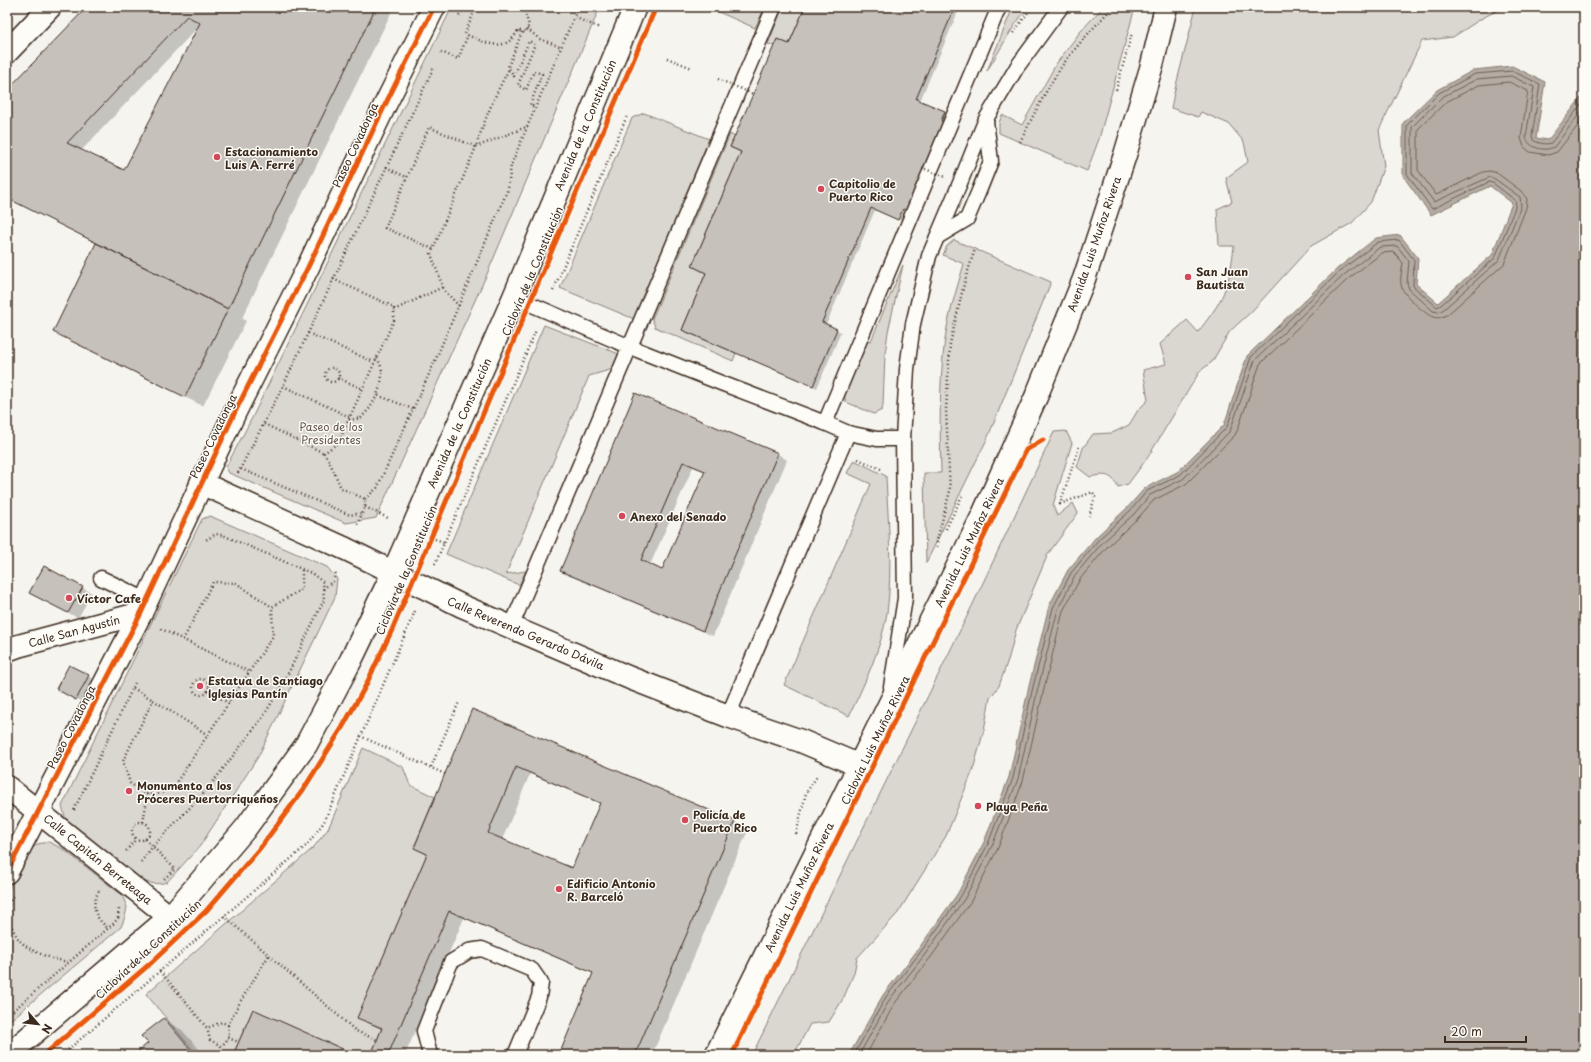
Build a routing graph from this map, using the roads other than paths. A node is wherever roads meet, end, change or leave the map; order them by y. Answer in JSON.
{"nodes":[{"id":1,"x":50,"y":7,"type":"edge"},
{"id":2,"x":434,"y":7,"type":"edge"},
{"id":3,"x":635,"y":7,"type":"edge"},
{"id":4,"x":774,"y":7,"type":"edge"},
{"id":5,"x":999,"y":7,"type":"edge"},
{"id":6,"x":1062,"y":7,"type":"edge"},
{"id":7,"x":1166,"y":7,"type":"edge"},
{"id":8,"x":7,"y":52,"type":"edge"},
{"id":9,"x":986,"y":119,"type":"junction"},
{"id":10,"x":938,"y":237,"type":"junction"},
{"id":11,"x":514,"y":297,"type":"junction"},
{"id":12,"x":630,"y":347,"type":"junction"},
{"id":13,"x":824,"y":423,"type":"junction"},
{"id":14,"x":848,"y":433,"type":"junction"},
{"id":15,"x":903,"y":439,"type":"junction"},
{"id":16,"x":201,"y":483,"type":"junction"},
{"id":17,"x":393,"y":573,"type":"junction"},
{"id":18,"x":101,"y":578,"type":"dead end"},
{"id":19,"x":143,"y":606,"type":"junction"},
{"id":20,"x":511,"y":627,"type":"junction"},
{"id":21,"x":7,"y":650,"type":"edge"},
{"id":22,"x":889,"y":705,"type":"junction"},
{"id":23,"x":728,"y":716,"type":"junction"},
{"id":24,"x":860,"y":766,"type":"junction"},
{"id":25,"x":7,"y":787,"type":"edge"},
{"id":26,"x":39,"y":812,"type":"junction"},
{"id":27,"x":7,"y":872,"type":"edge"},
{"id":28,"x":170,"y":916,"type":"junction"},
{"id":29,"x":8,"y":1055,"type":"edge"},
{"id":30,"x":430,"y":1055,"type":"edge"},
{"id":31,"x":515,"y":1055,"type":"edge"},
{"id":32,"x":716,"y":1055,"type":"edge"}],
"edges":[{"from":1,"to":8,"type":"main road"},
{"from":2,"to":16,"type":"main road","name":"Paseo Covadonga"},
{"from":3,"to":11,"type":"main road","name":"Avenida de la Constitución"},
{"from":4,"to":12,"type":"lane"},
{"from":5,"to":13,"type":"lane"},
{"from":6,"to":9,"type":"lane"},
{"from":7,"to":22,"type":"main road","name":"Avenida Luis Muñoz Rivera"},
{"from":9,"to":10,"type":"lane"},
{"from":9,"to":10,"type":"lane"},
{"from":10,"to":15,"type":"lane"},
{"from":11,"to":12,"type":"lane"},
{"from":11,"to":17,"type":"main road","name":"Avenida de la Constitución"},
{"from":12,"to":13,"type":"lane"},
{"from":12,"to":20,"type":"lane"},
{"from":13,"to":14,"type":"lane"},
{"from":14,"to":15,"type":"lane"},
{"from":14,"to":23,"type":"lane"},
{"from":15,"to":22,"type":"lane"},
{"from":16,"to":17,"type":"main road","name":"Calle Reverendo Gerardo Dávila"},
{"from":16,"to":19,"type":"main road","name":"Paseo Covadonga"},
{"from":17,"to":20,"type":"main road","name":"Calle Reverendo Gerardo Dávila"},
{"from":17,"to":28,"type":"main road","name":"Avenida de la Constitución"},
{"from":18,"to":19,"type":"lane"},
{"from":19,"to":21,"type":"main road","name":"Calle San Agustín"},
{"from":19,"to":26,"type":"main road","name":"Paseo Covadonga"},
{"from":20,"to":23,"type":"main road","name":"Calle Reverendo Gerardo Dávila"},
{"from":22,"to":24,"type":"main road","name":"Avenida Luis Muñoz Rivera"},
{"from":23,"to":24,"type":"main road","name":"Calle Reverendo Gerardo Dávila"},
{"from":24,"to":32,"type":"main road","name":"Avenida Luis Muñoz Rivera"},
{"from":25,"to":26,"type":"main road","name":"Calle Capitán Berreteaga"},
{"from":26,"to":27,"type":"main road","name":"Paseo Covadonga"},
{"from":26,"to":28,"type":"main road","name":"Calle Capitán Berreteaga"},
{"from":28,"to":29,"type":"main road","name":"Avenida de la Constitución"},
{"from":30,"to":31,"type":"lane"}]}
